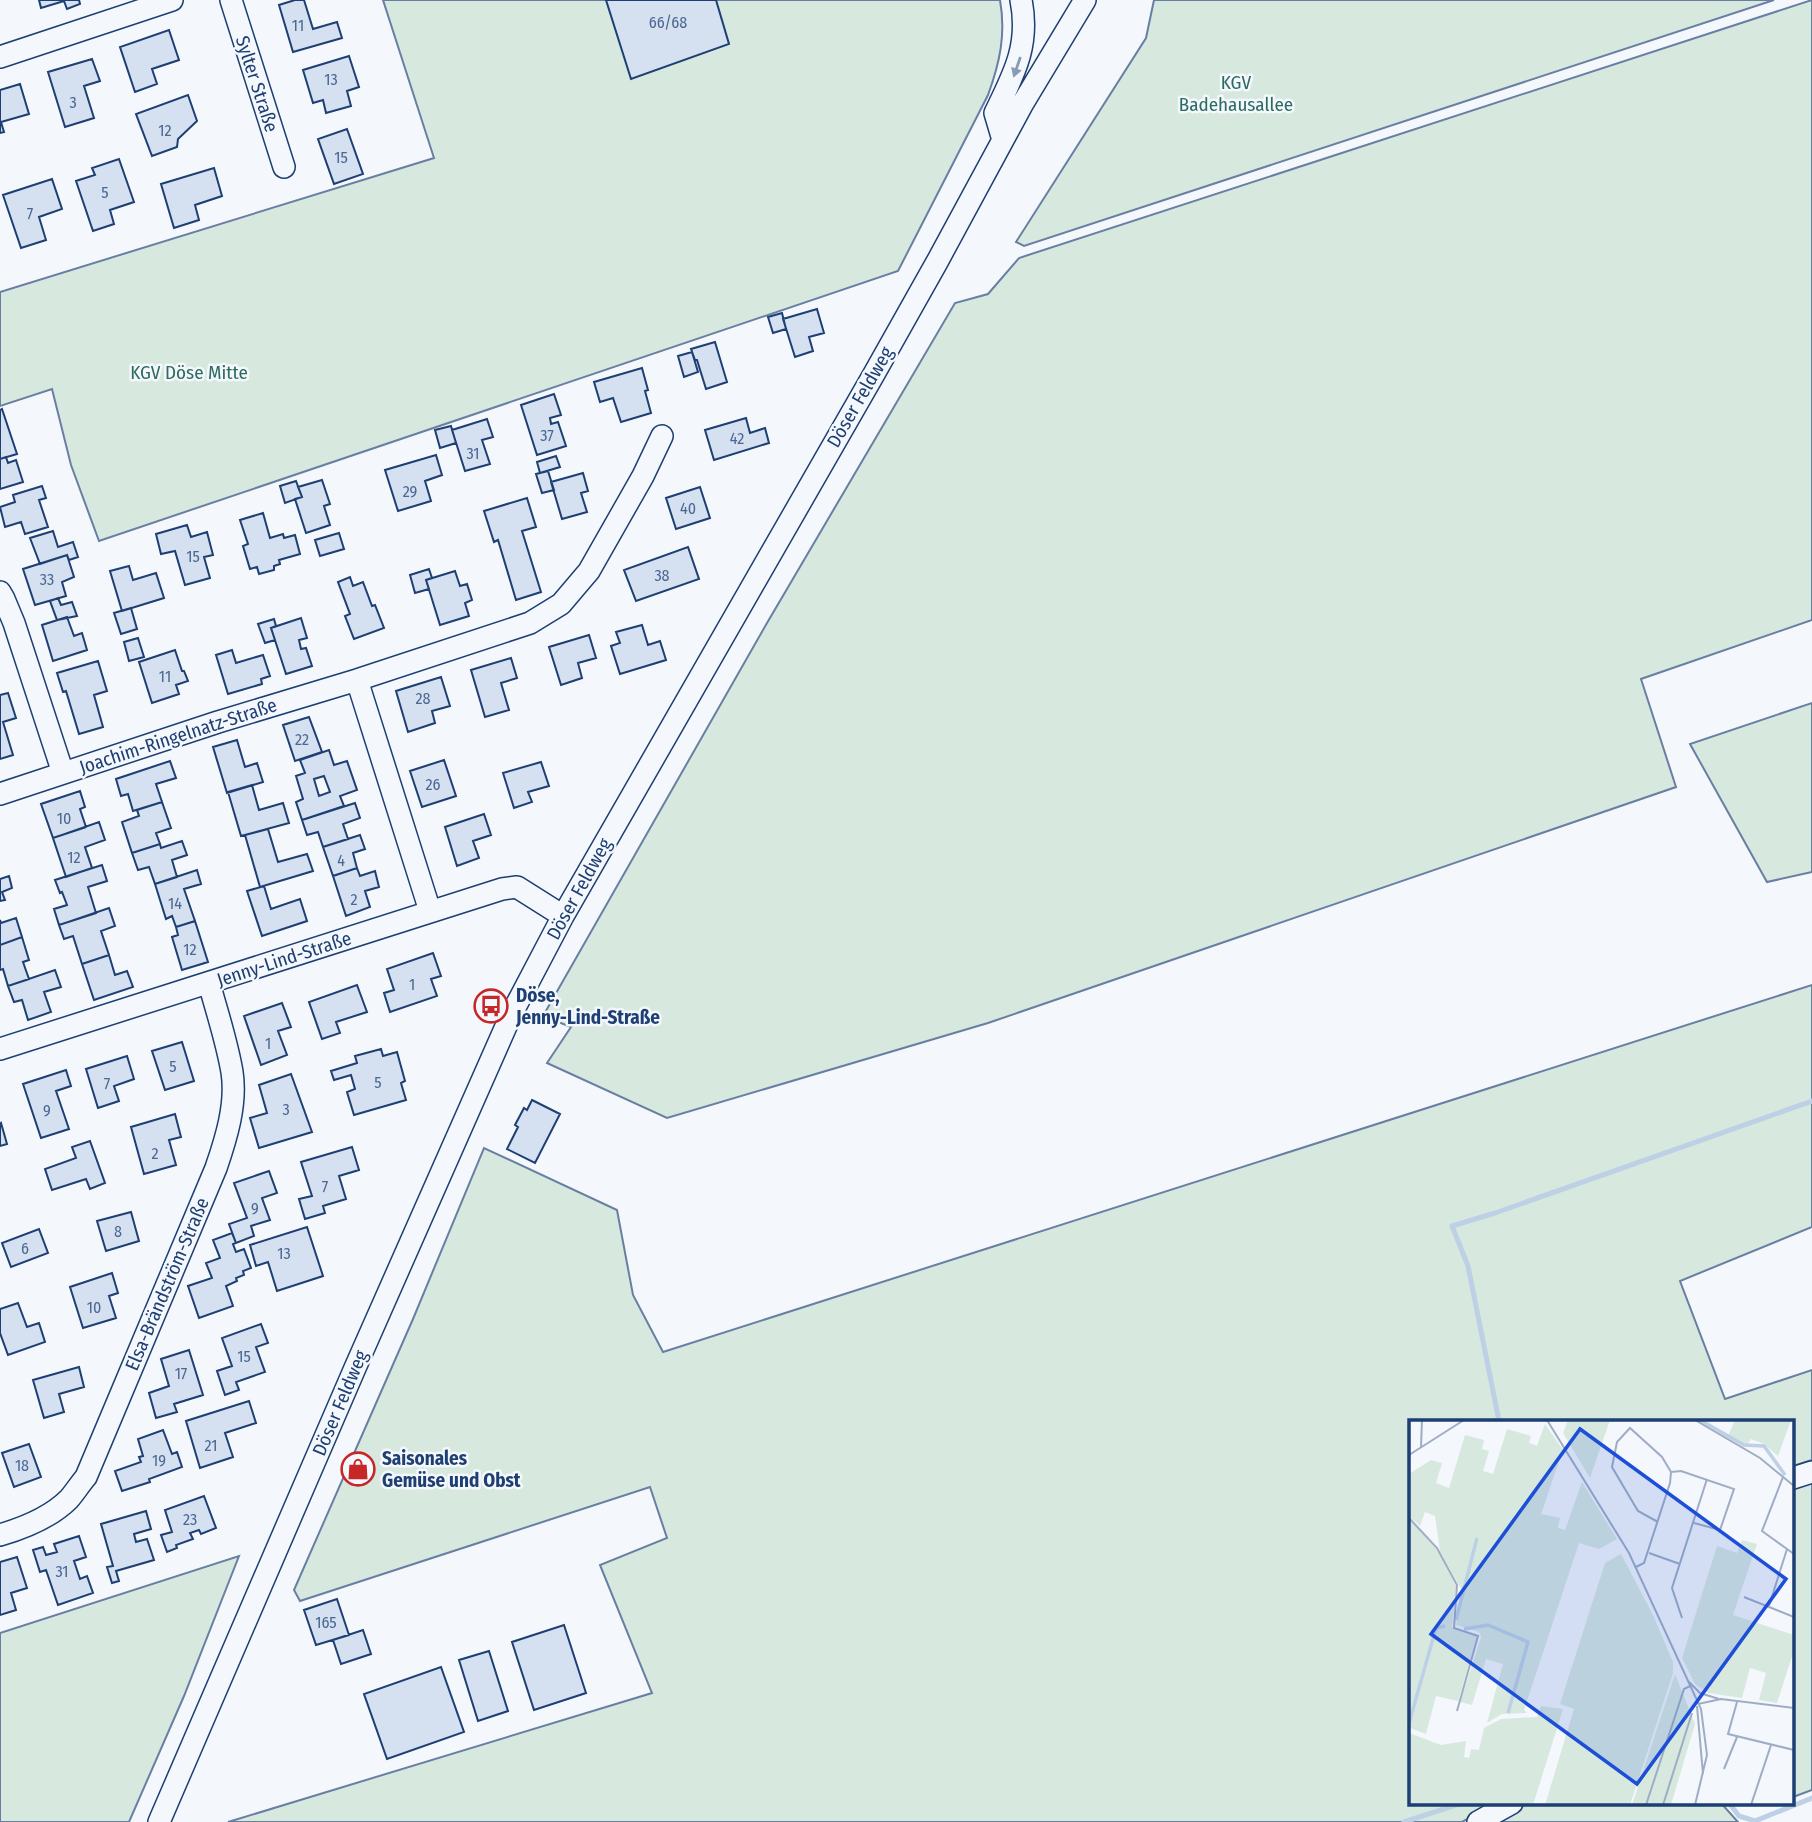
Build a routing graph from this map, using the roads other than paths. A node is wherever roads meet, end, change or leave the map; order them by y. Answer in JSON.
{"nodes":[{"id":1,"x":172,"y":0,"type":"edge"},
{"id":2,"x":230,"y":0,"type":"edge"},
{"id":3,"x":1021,"y":0,"type":"edge"},
{"id":4,"x":1085,"y":0,"type":"edge"},
{"id":5,"x":0,"y":57,"type":"edge"},
{"id":6,"x":1003,"y":140,"type":"junction"},
{"id":7,"x":284,"y":167,"type":"dead end"},
{"id":8,"x":662,"y":436,"type":"dead end"},
{"id":9,"x":0,"y":592,"type":"edge"},
{"id":10,"x":357,"y":680,"type":"junction"},
{"id":11,"x":63,"y":773,"type":"junction"},
{"id":12,"x":0,"y":794,"type":"edge"},
{"id":13,"x":430,"y":911,"type":"junction"},
{"id":14,"x":563,"y":916,"type":"junction"},
{"id":15,"x":209,"y":983,"type":"junction"},
{"id":16,"x":0,"y":1049,"type":"edge"},
{"id":17,"x":1812,"y":1472,"type":"edge"},
{"id":18,"x":1794,"y":1478,"type":"edge"},
{"id":19,"x":0,"y":1535,"type":"edge"},
{"id":20,"x":1510,"y":1804,"type":"edge"},
{"id":21,"x":159,"y":1822,"type":"edge"},
{"id":22,"x":1478,"y":1822,"type":"edge"}],
"edges":[{"from":1,"to":5,"type":"street"},
{"from":2,"to":7,"type":"street","name":"Sylter Straße"},
{"from":3,"to":6,"type":"street","one_way":true},
{"from":4,"to":6,"type":"street","name":"Döser Feldweg"},
{"from":6,"to":14,"type":"street","name":"Döser Feldweg"},
{"from":8,"to":10,"type":"street","name":"Joachim-Ringelnatz-Straße"},
{"from":9,"to":11,"type":"street"},
{"from":10,"to":11,"type":"street","name":"Joachim-Ringelnatz-Straße"},
{"from":10,"to":13,"type":"street"},
{"from":11,"to":12,"type":"street","name":"Joachim-Ringelnatz-Straße"},
{"from":13,"to":14,"type":"street","name":"Jenny-Lind-Straße"},
{"from":13,"to":15,"type":"street","name":"Jenny-Lind-Straße"},
{"from":14,"to":21,"type":"street","name":"Döser Feldweg"},
{"from":15,"to":16,"type":"street","name":"Jenny-Lind-Straße"},
{"from":15,"to":19,"type":"street","name":"Elsa-Brändström-Straße"},
{"from":17,"to":18,"type":"street"},
{"from":20,"to":22,"type":"street"}]}
